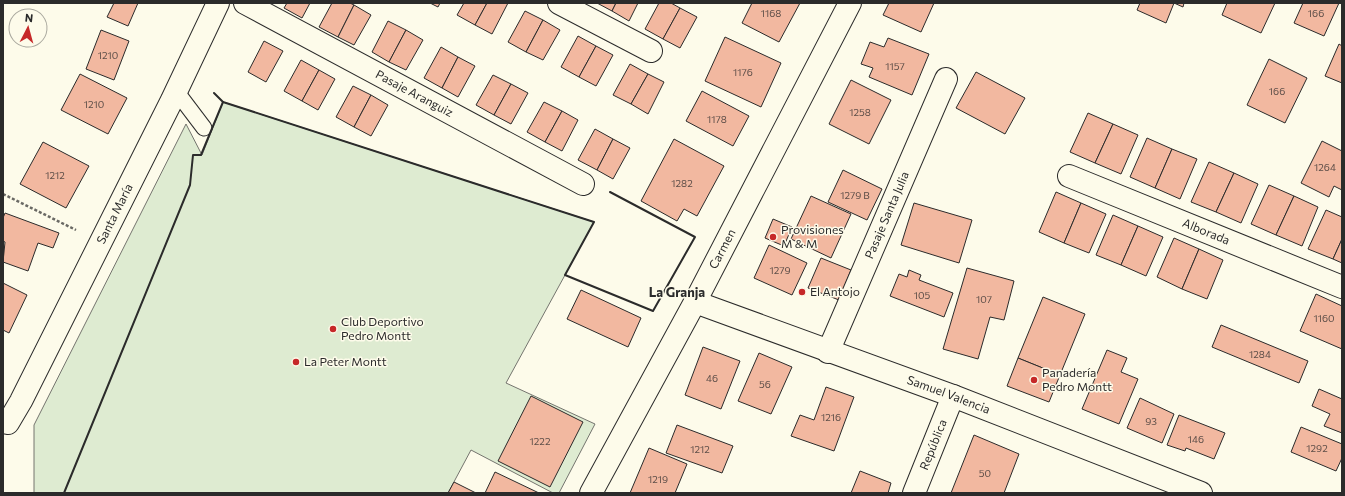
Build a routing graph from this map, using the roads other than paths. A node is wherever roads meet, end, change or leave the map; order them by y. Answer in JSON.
{"nodes":[{"id":1,"x":218,"y":3,"type":"edge"},
{"id":2,"x":245,"y":3,"type":"edge"},
{"id":3,"x":559,"y":3,"type":"edge"},
{"id":4,"x":850,"y":3,"type":"edge"},
{"id":5,"x":651,"y":51,"type":"dead end"},
{"id":6,"x":946,"y":79,"type":"dead end"},
{"id":7,"x":176,"y":91,"type":"junction"},
{"id":8,"x":204,"y":128,"type":"dead end"},
{"id":9,"x":1069,"y":176,"type":"dead end"},
{"id":10,"x":583,"y":184,"type":"dead end"},
{"id":11,"x":1342,"y":287,"type":"edge"},
{"id":12,"x":695,"y":302,"type":"junction"},
{"id":13,"x":828,"y":352,"type":"junction"},
{"id":14,"x":953,"y":396,"type":"junction"},
{"id":15,"x":6,"y":422,"type":"edge"},
{"id":16,"x":591,"y":493,"type":"edge"},
{"id":17,"x":914,"y":493,"type":"edge"},
{"id":18,"x":1201,"y":493,"type":"edge"}],
"edges":[{"from":1,"to":7,"type":"street","name":"Santa María"},
{"from":2,"to":10,"type":"street","name":"Pasaje Aranguiz"},
{"from":3,"to":5,"type":"street"},
{"from":4,"to":12,"type":"street","name":"Carmen"},
{"from":6,"to":13,"type":"street","name":"Pasaje Santa Julia"},
{"from":7,"to":8,"type":"lane"},
{"from":7,"to":15,"type":"street","name":"Santa María"},
{"from":9,"to":11,"type":"street","name":"Alborada"},
{"from":12,"to":13,"type":"street","name":"Samuel Valencia"},
{"from":12,"to":16,"type":"street","name":"Carmen"},
{"from":13,"to":14,"type":"street","name":"Samuel Valencia"},
{"from":14,"to":17,"type":"street","name":"República"},
{"from":14,"to":18,"type":"street","name":"Samuel Valencia"}]}
